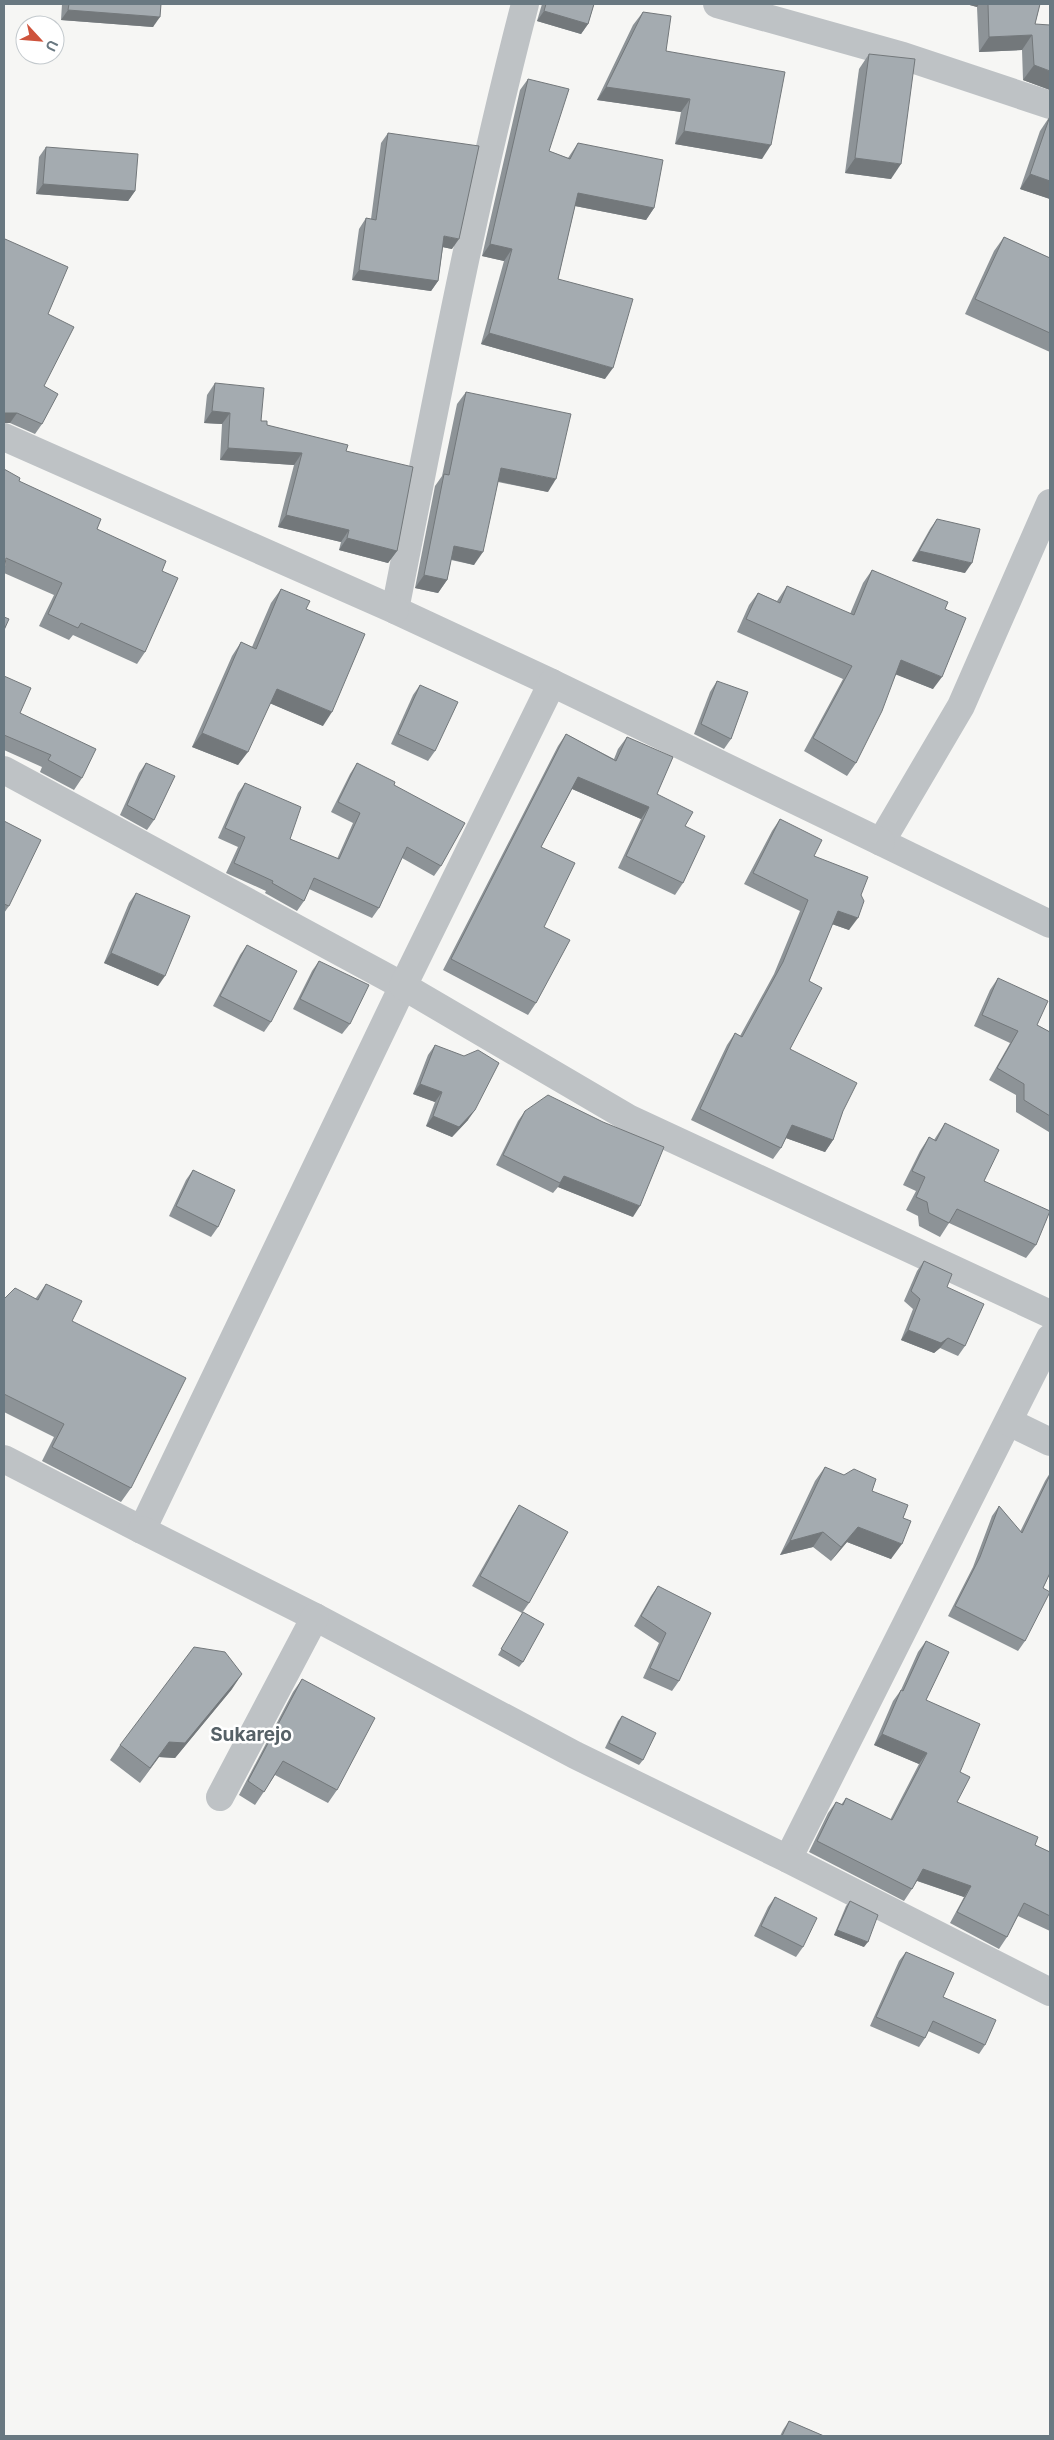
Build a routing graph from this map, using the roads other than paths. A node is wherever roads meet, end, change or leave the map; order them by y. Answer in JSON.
{"nodes":[{"id":1,"x":525,"y":4,"type":"edge"},
{"id":2,"x":717,"y":4,"type":"edge"},
{"id":3,"x":1050,"y":105,"type":"edge"},
{"id":4,"x":4,"y":437,"type":"edge"},
{"id":5,"x":1049,"y":508,"type":"edge"},
{"id":6,"x":395,"y":610,"type":"junction"},
{"id":7,"x":552,"y":683,"type":"junction"},
{"id":8,"x":4,"y":770,"type":"edge"},
{"id":9,"x":881,"y":842,"type":"junction"},
{"id":10,"x":1050,"y":924,"type":"edge"},
{"id":11,"x":403,"y":986,"type":"junction"},
{"id":12,"x":1050,"y":1314,"type":"edge"},
{"id":13,"x":1050,"y":1338,"type":"edge"},
{"id":14,"x":1009,"y":1422,"type":"junction"},
{"id":15,"x":1050,"y":1442,"type":"edge"},
{"id":16,"x":4,"y":1459,"type":"edge"},
{"id":17,"x":142,"y":1530,"type":"junction"},
{"id":18,"x":315,"y":1617,"type":"junction"},
{"id":19,"x":220,"y":1797,"type":"dead end"},
{"id":20,"x":788,"y":1859,"type":"junction"},
{"id":21,"x":1050,"y":1992,"type":"edge"}],
"edges":[{"from":1,"to":6,"type":"street"},
{"from":2,"to":3,"type":"street"},
{"from":4,"to":6,"type":"street"},
{"from":5,"to":9,"type":"street"},
{"from":6,"to":7,"type":"street"},
{"from":7,"to":9,"type":"street"},
{"from":7,"to":11,"type":"street"},
{"from":8,"to":11,"type":"street"},
{"from":9,"to":10,"type":"street"},
{"from":11,"to":12,"type":"street"},
{"from":11,"to":17,"type":"street"},
{"from":13,"to":14,"type":"street"},
{"from":14,"to":15,"type":"street"},
{"from":14,"to":20,"type":"street"},
{"from":16,"to":17,"type":"street"},
{"from":17,"to":18,"type":"street"},
{"from":18,"to":19,"type":"street"},
{"from":18,"to":20,"type":"street"},
{"from":20,"to":21,"type":"street"}]}
